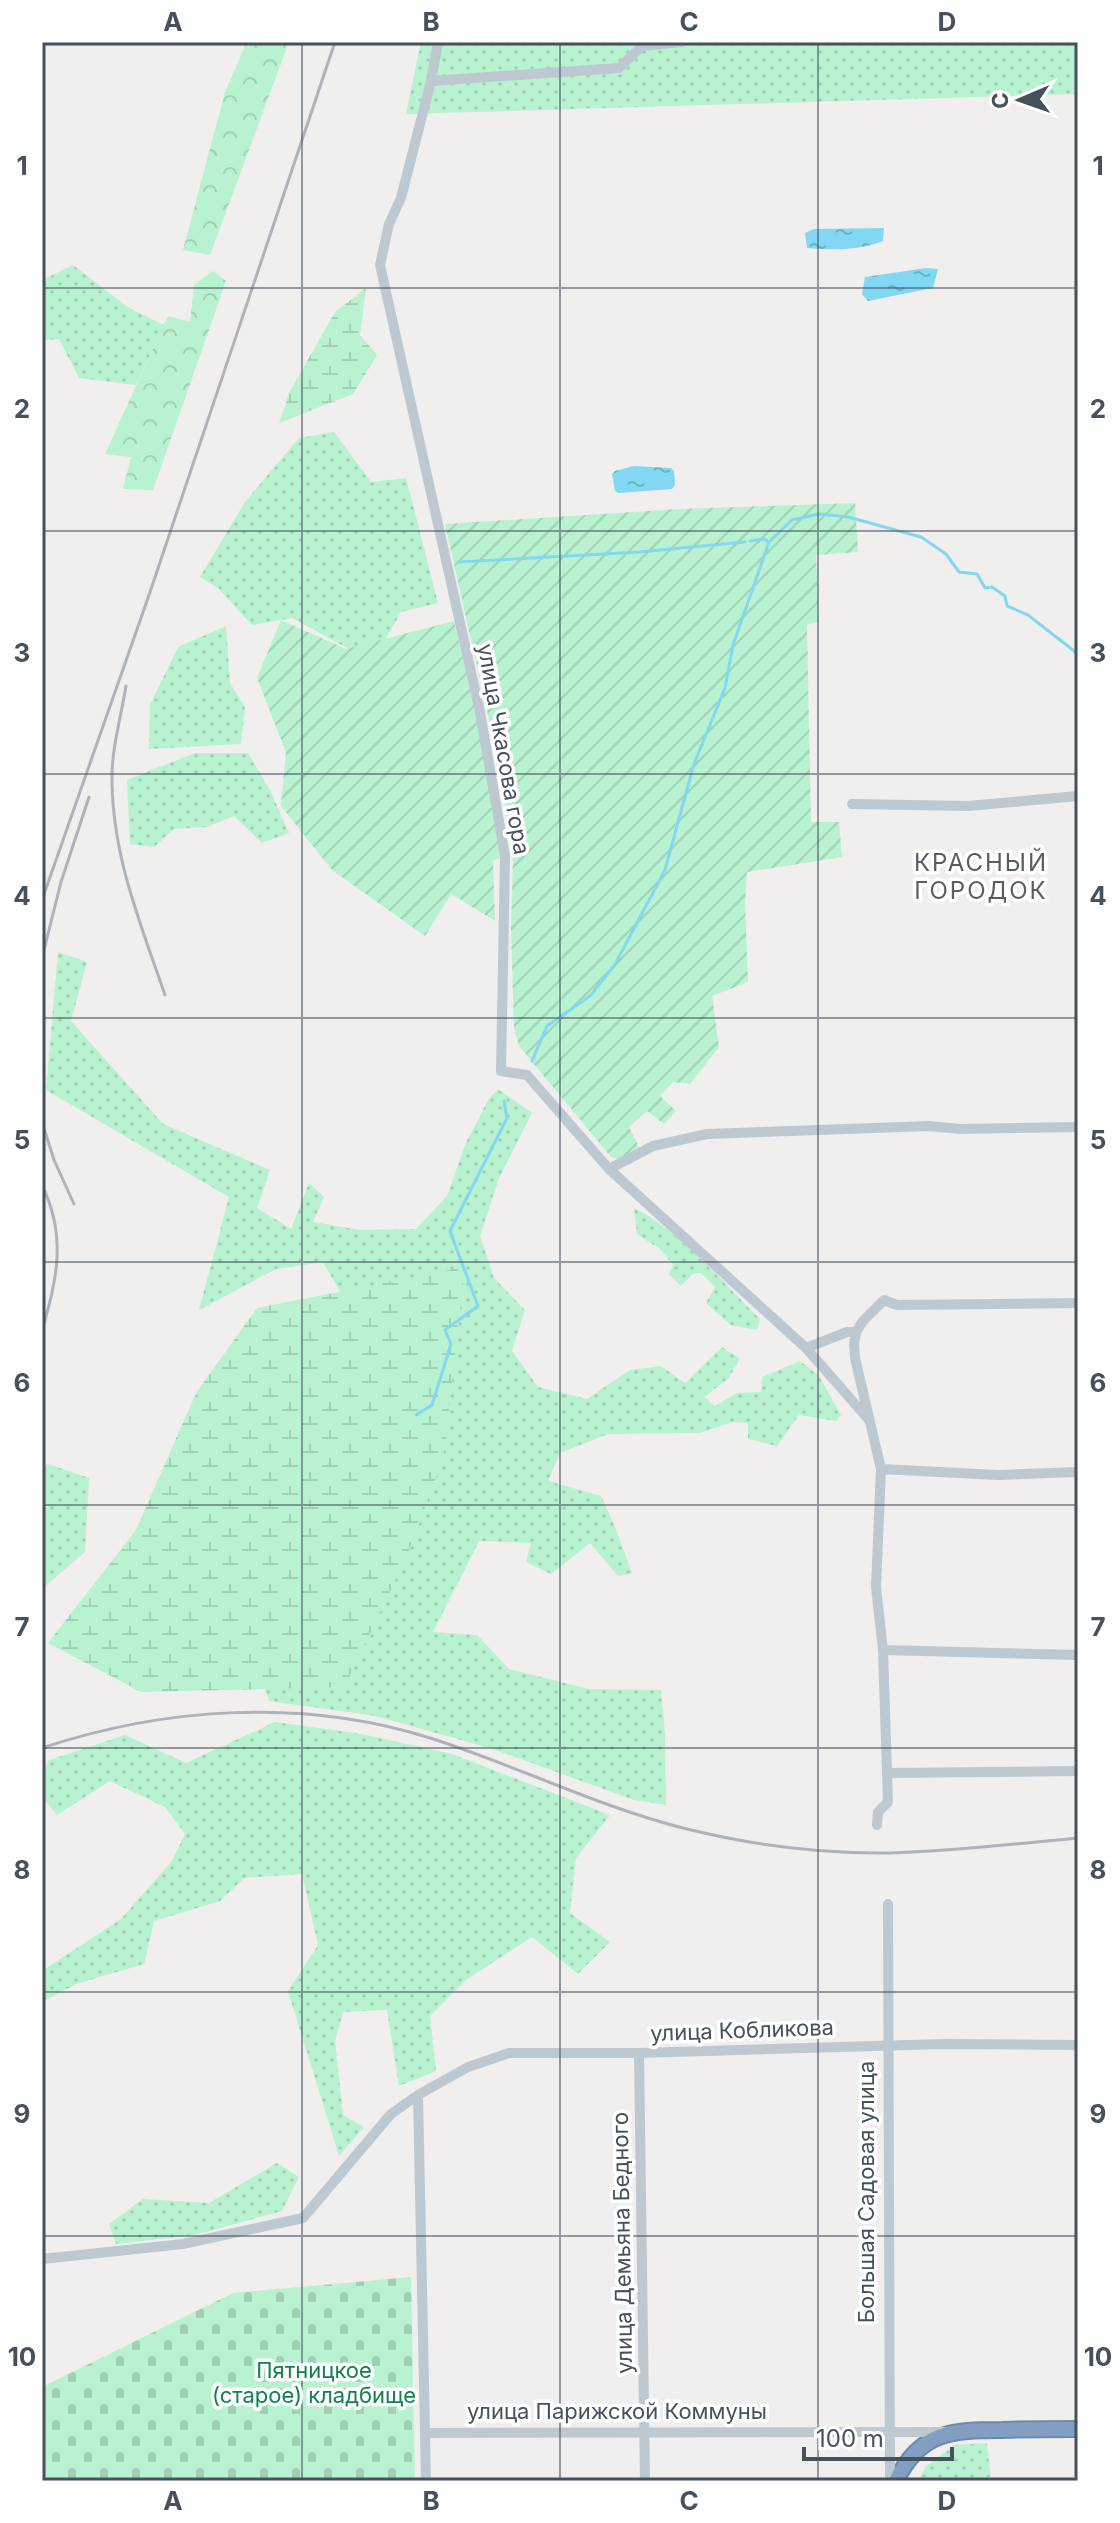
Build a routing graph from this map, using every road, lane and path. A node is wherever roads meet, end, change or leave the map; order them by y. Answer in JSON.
{"nodes":[{"id":1,"x":438,"y":42,"type":"edge"},
{"id":2,"x":683,"y":42,"type":"edge"},
{"id":3,"x":431,"y":81,"type":"junction"},
{"id":4,"x":1078,"y":796,"type":"edge"},
{"id":5,"x":852,"y":804,"type":"dead end"},
{"id":6,"x":1078,"y":1127,"type":"edge"},
{"id":7,"x":609,"y":1169,"type":"junction"},
{"id":8,"x":1078,"y":1303,"type":"edge"},
{"id":9,"x":856,"y":1332,"type":"junction"},
{"id":10,"x":806,"y":1348,"type":"junction"},
{"id":11,"x":870,"y":1421,"type":"junction"},
{"id":12,"x":881,"y":1469,"type":"junction"},
{"id":13,"x":1078,"y":1472,"type":"edge"},
{"id":14,"x":883,"y":1650,"type":"junction"},
{"id":15,"x":1078,"y":1655,"type":"edge"},
{"id":16,"x":1078,"y":1771,"type":"edge"},
{"id":17,"x":887,"y":1773,"type":"junction"},
{"id":18,"x":877,"y":1825,"type":"dead end"},
{"id":19,"x":888,"y":1904,"type":"dead end"},
{"id":20,"x":1078,"y":2045,"type":"edge"},
{"id":21,"x":887,"y":2046,"type":"junction"},
{"id":22,"x":639,"y":2053,"type":"junction"},
{"id":23,"x":418,"y":2095,"type":"junction"},
{"id":24,"x":42,"y":2259,"type":"edge"},
{"id":25,"x":1078,"y":2429,"type":"edge"},
{"id":26,"x":645,"y":2432,"type":"junction"},
{"id":27,"x":952,"y":2432,"type":"junction"},
{"id":28,"x":426,"y":2433,"type":"junction"},
{"id":29,"x":890,"y":2433,"type":"junction"},
{"id":30,"x":426,"y":2481,"type":"edge"},
{"id":31,"x":645,"y":2481,"type":"edge"},
{"id":32,"x":890,"y":2481,"type":"edge"},
{"id":33,"x":896,"y":2481,"type":"edge"}],
"edges":[{"from":1,"to":3,"type":"street"},
{"from":2,"to":3,"type":"street"},
{"from":3,"to":7,"type":"street","name":"улица Чкасова гора"},
{"from":4,"to":5,"type":"street"},
{"from":6,"to":7,"type":"street"},
{"from":7,"to":10,"type":"street","name":"улица Чкасова гора"},
{"from":8,"to":9,"type":"street"},
{"from":9,"to":10,"type":"street"},
{"from":9,"to":11,"type":"street"},
{"from":10,"to":11,"type":"street","name":"улица Чкасова гора"},
{"from":11,"to":12,"type":"street"},
{"from":12,"to":13,"type":"street"},
{"from":12,"to":14,"type":"street"},
{"from":14,"to":15,"type":"street"},
{"from":14,"to":17,"type":"street"},
{"from":16,"to":17,"type":"street"},
{"from":17,"to":18,"type":"street"},
{"from":19,"to":21,"type":"street","name":"Большая Садовая улица"},
{"from":20,"to":21,"type":"street","name":"улица Кобликова"},
{"from":21,"to":22,"type":"street","name":"улица Кобликова"},
{"from":21,"to":29,"type":"street","name":"Большая Садовая улица"},
{"from":22,"to":23,"type":"street","name":"улица Кобликова"},
{"from":22,"to":26,"type":"street","name":"улица Демьяна Бедного"},
{"from":23,"to":24,"type":"street","name":"улица Кобликова"},
{"from":23,"to":28,"type":"street"},
{"from":25,"to":27,"type":"highway","name":"улица Парижской Коммуны"},
{"from":26,"to":28,"type":"street","name":"улица Парижской Коммуны"},
{"from":26,"to":29,"type":"street","name":"улица Парижской Коммуны"},
{"from":26,"to":31,"type":"street","name":"улица Демьяна Бедного"},
{"from":27,"to":29,"type":"street","name":"улица Парижской Коммуны"},
{"from":27,"to":33,"type":"highway","name":"улица Парижской Коммуны"},
{"from":28,"to":30,"type":"street"},
{"from":29,"to":32,"type":"street","name":"Большая Садовая улица"}]}
